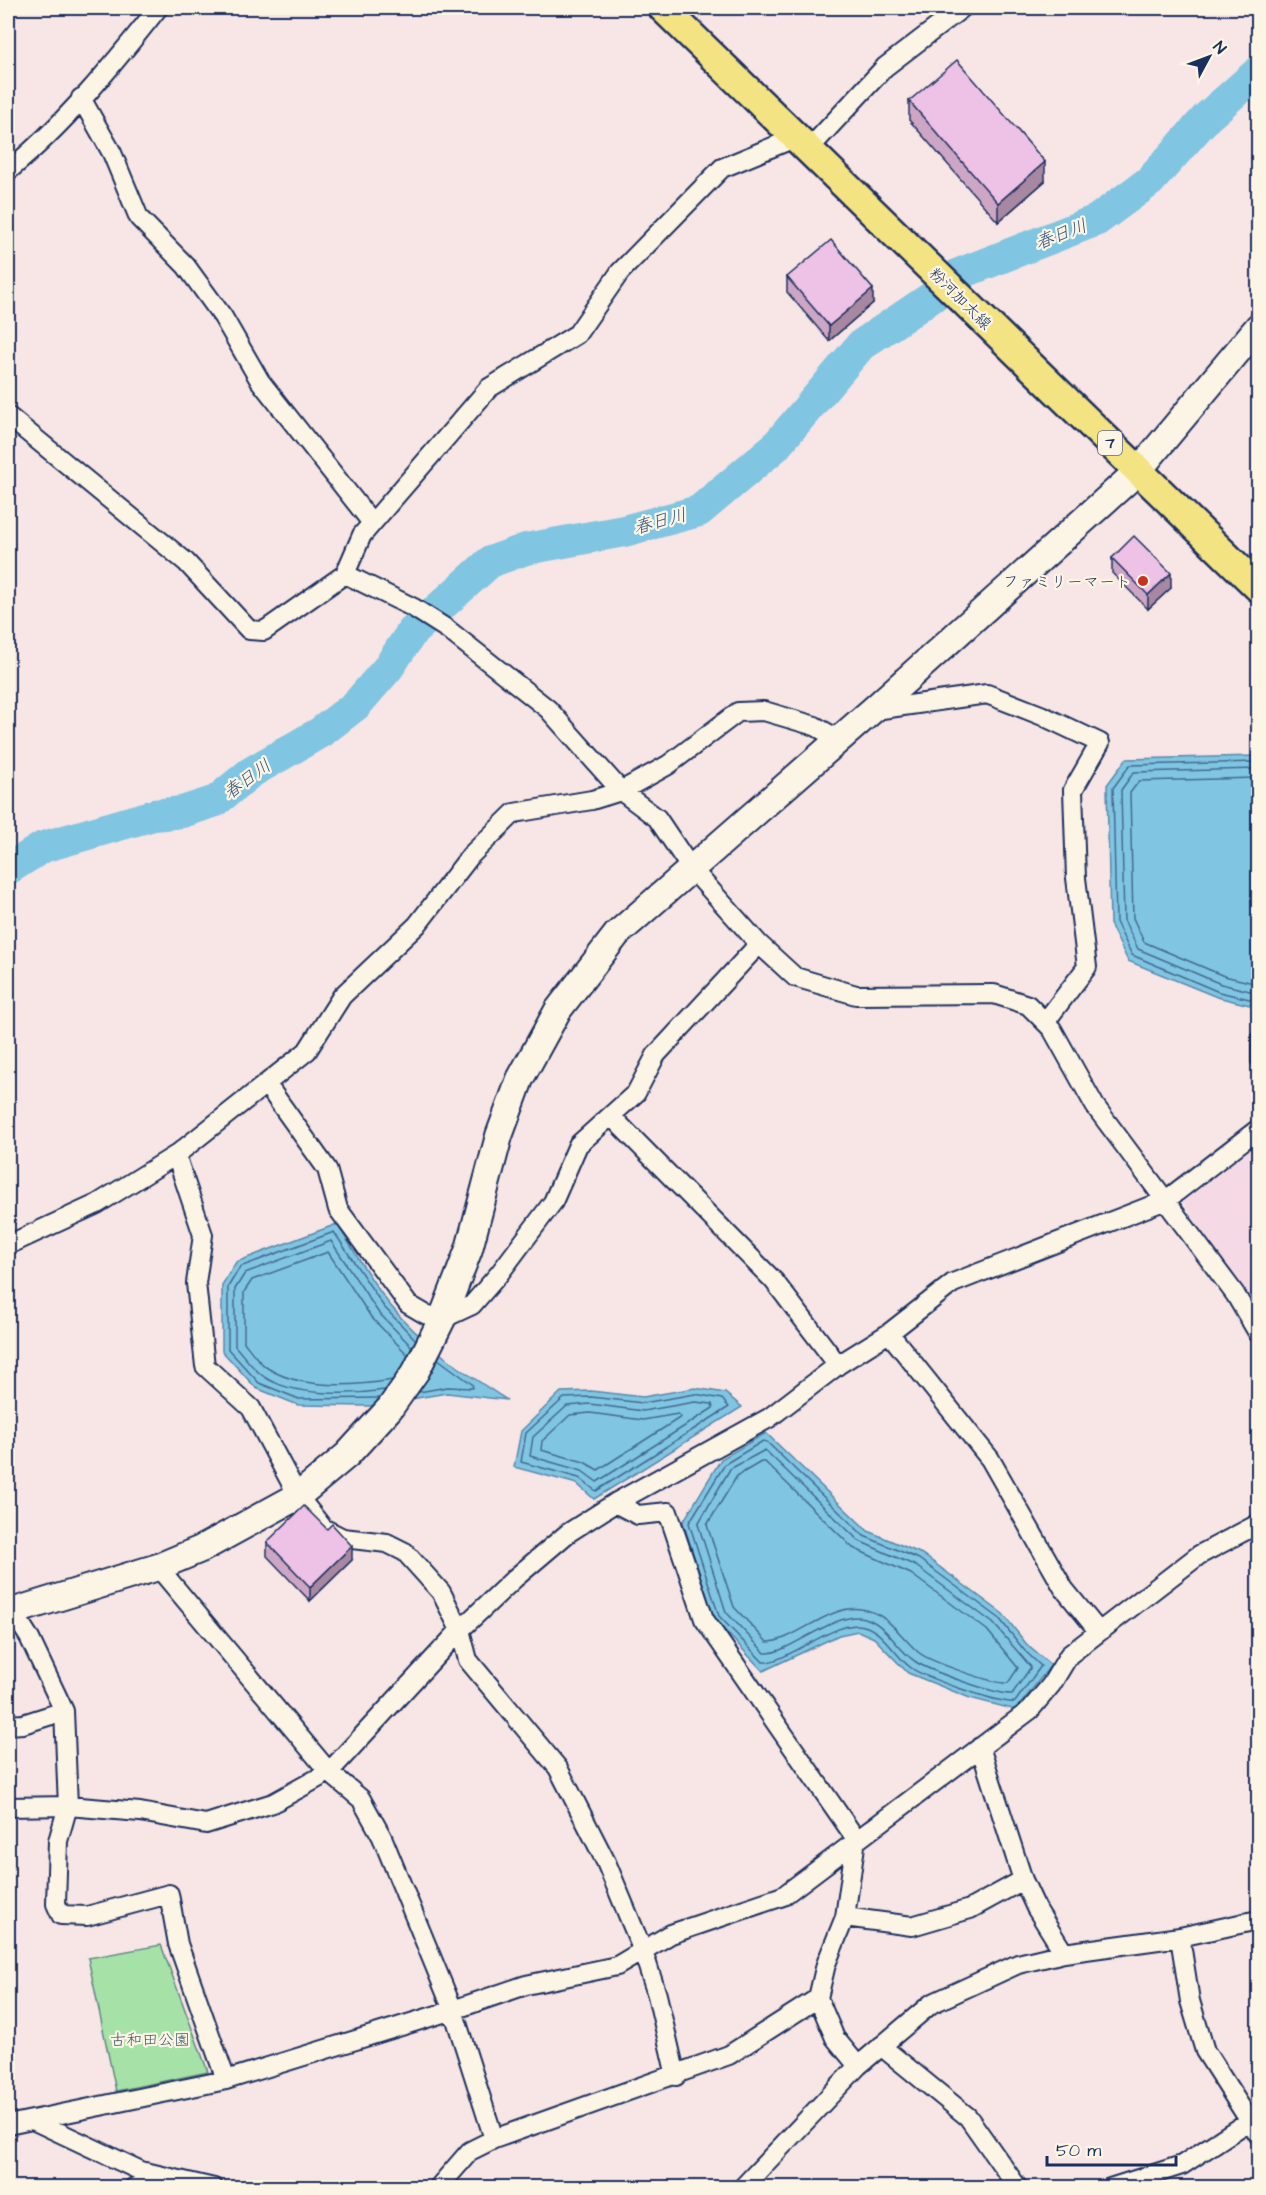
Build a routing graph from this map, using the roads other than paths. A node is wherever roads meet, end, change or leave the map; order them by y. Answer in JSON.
{"nodes":[{"id":1,"x":159,"y":8,"type":"edge"},
{"id":2,"x":663,"y":8,"type":"edge"},
{"id":3,"x":962,"y":8,"type":"edge"},
{"id":4,"x":81,"y":98,"type":"junction"},
{"id":5,"x":803,"y":144,"type":"junction"},
{"id":6,"x":8,"y":171,"type":"edge"},
{"id":7,"x":1258,"y":327,"type":"edge"},
{"id":8,"x":8,"y":416,"type":"edge"},
{"id":9,"x":1138,"y":471,"type":"junction"},
{"id":10,"x":372,"y":523,"type":"junction"},
{"id":11,"x":345,"y":574,"type":"junction"},
{"id":12,"x":1258,"y":587,"type":"edge"},
{"id":13,"x":875,"y":708,"type":"junction"},
{"id":14,"x":837,"y":739,"type":"junction"},
{"id":15,"x":621,"y":791,"type":"junction"},
{"id":16,"x":690,"y":867,"type":"junction"},
{"id":17,"x":759,"y":944,"type":"junction"},
{"id":18,"x":1046,"y":1021,"type":"junction"},
{"id":19,"x":267,"y":1085,"type":"junction"},
{"id":20,"x":612,"y":1117,"type":"junction"},
{"id":21,"x":1258,"y":1129,"type":"edge"},
{"id":22,"x":176,"y":1155,"type":"junction"},
{"id":23,"x":1166,"y":1200,"type":"junction"},
{"id":24,"x":8,"y":1245,"type":"edge"},
{"id":25,"x":442,"y":1319,"type":"junction"},
{"id":26,"x":889,"y":1333,"type":"junction"},
{"id":27,"x":1258,"y":1333,"type":"edge"},
{"id":28,"x":838,"y":1365,"type":"junction"},
{"id":29,"x":298,"y":1497,"type":"junction"},
{"id":30,"x":615,"y":1503,"type":"junction"},
{"id":31,"x":1258,"y":1524,"type":"edge"},
{"id":32,"x":158,"y":1567,"type":"junction"},
{"id":33,"x":9,"y":1609,"type":"edge"},
{"id":34,"x":460,"y":1630,"type":"junction"},
{"id":35,"x":1099,"y":1632,"type":"junction"},
{"id":36,"x":64,"y":1711,"type":"junction"},
{"id":37,"x":8,"y":1725,"type":"edge"},
{"id":38,"x":980,"y":1747,"type":"junction"},
{"id":39,"x":329,"y":1773,"type":"junction"},
{"id":40,"x":68,"y":1806,"type":"junction"},
{"id":41,"x":8,"y":1807,"type":"edge"},
{"id":42,"x":856,"y":1839,"type":"junction"},
{"id":43,"x":1023,"y":1880,"type":"junction"},
{"id":44,"x":845,"y":1917,"type":"junction"},
{"id":45,"x":1258,"y":1920,"type":"edge"},
{"id":46,"x":1180,"y":1937,"type":"junction"},
{"id":47,"x":643,"y":1951,"type":"junction"},
{"id":48,"x":1064,"y":1953,"type":"junction"},
{"id":49,"x":818,"y":1998,"type":"junction"},
{"id":50,"x":453,"y":2010,"type":"junction"},
{"id":51,"x":881,"y":2046,"type":"junction"},
{"id":52,"x":858,"y":2066,"type":"junction"},
{"id":53,"x":676,"y":2076,"type":"junction"},
{"id":54,"x":226,"y":2080,"type":"junction"},
{"id":55,"x":34,"y":2121,"type":"junction"},
{"id":56,"x":8,"y":2125,"type":"edge"},
{"id":57,"x":1254,"y":2127,"type":"edge"},
{"id":58,"x":494,"y":2139,"type":"junction"},
{"id":59,"x":161,"y":2176,"type":"junction"},
{"id":60,"x":133,"y":2187,"type":"edge"},
{"id":61,"x":214,"y":2187,"type":"edge"},
{"id":62,"x":438,"y":2187,"type":"edge"},
{"id":63,"x":742,"y":2187,"type":"edge"},
{"id":64,"x":1018,"y":2187,"type":"edge"},
{"id":65,"x":1110,"y":2187,"type":"edge"}],
"edges":[{"from":1,"to":4,"type":"street"},
{"from":2,"to":5,"type":"main road","name":"粉河加太線","number":"7"},
{"from":3,"to":5,"type":"street"},
{"from":4,"to":6,"type":"street"},
{"from":4,"to":10,"type":"street"},
{"from":5,"to":9,"type":"main road","name":"粉河加太線","number":"7"},
{"from":5,"to":10,"type":"street"},
{"from":7,"to":9,"type":"street"},
{"from":8,"to":11,"type":"street"},
{"from":9,"to":12,"type":"main road","name":"粉河加太線","number":"7"},
{"from":9,"to":13,"type":"street"},
{"from":10,"to":11,"type":"street"},
{"from":11,"to":15,"type":"street"},
{"from":13,"to":14,"type":"street"},
{"from":13,"to":18,"type":"street"},
{"from":14,"to":15,"type":"street"},
{"from":14,"to":16,"type":"street"},
{"from":15,"to":16,"type":"street"},
{"from":15,"to":19,"type":"street"},
{"from":16,"to":17,"type":"street"},
{"from":16,"to":25,"type":"street"},
{"from":17,"to":18,"type":"street"},
{"from":17,"to":20,"type":"street"},
{"from":18,"to":23,"type":"street"},
{"from":19,"to":22,"type":"street"},
{"from":19,"to":25,"type":"street"},
{"from":20,"to":25,"type":"street"},
{"from":20,"to":28,"type":"street"},
{"from":21,"to":23,"type":"street"},
{"from":22,"to":24,"type":"street"},
{"from":22,"to":29,"type":"street"},
{"from":23,"to":26,"type":"street"},
{"from":23,"to":27,"type":"street"},
{"from":25,"to":29,"type":"street"},
{"from":26,"to":28,"type":"street"},
{"from":26,"to":35,"type":"street"},
{"from":28,"to":30,"type":"street"},
{"from":29,"to":32,"type":"street"},
{"from":29,"to":34,"type":"street"},
{"from":30,"to":34,"type":"street"},
{"from":30,"to":42,"type":"street"},
{"from":31,"to":35,"type":"street"},
{"from":32,"to":33,"type":"street"},
{"from":32,"to":39,"type":"street"},
{"from":33,"to":36,"type":"street"},
{"from":34,"to":39,"type":"street"},
{"from":34,"to":47,"type":"street"},
{"from":35,"to":38,"type":"street"},
{"from":36,"to":37,"type":"street"},
{"from":36,"to":40,"type":"street"},
{"from":38,"to":42,"type":"street"},
{"from":38,"to":43,"type":"street"},
{"from":39,"to":40,"type":"street"},
{"from":39,"to":50,"type":"street"},
{"from":40,"to":41,"type":"street"},
{"from":40,"to":54,"type":"street"},
{"from":42,"to":44,"type":"street"},
{"from":42,"to":47,"type":"street"},
{"from":43,"to":44,"type":"street"},
{"from":43,"to":48,"type":"street"},
{"from":44,"to":49,"type":"street"},
{"from":45,"to":46,"type":"street"},
{"from":46,"to":48,"type":"street"},
{"from":46,"to":57,"type":"street"},
{"from":47,"to":50,"type":"street"},
{"from":47,"to":53,"type":"street"},
{"from":48,"to":51,"type":"street"},
{"from":49,"to":52,"type":"street"},
{"from":49,"to":53,"type":"street"},
{"from":50,"to":54,"type":"street"},
{"from":50,"to":58,"type":"street"},
{"from":51,"to":52,"type":"street"},
{"from":51,"to":64,"type":"street"},
{"from":52,"to":63,"type":"street"},
{"from":53,"to":58,"type":"street"},
{"from":54,"to":55,"type":"street"},
{"from":55,"to":56,"type":"street"},
{"from":55,"to":59,"type":"street"},
{"from":57,"to":65,"type":"street"},
{"from":58,"to":62,"type":"street"},
{"from":59,"to":60,"type":"street"},
{"from":59,"to":61,"type":"street"}]}
